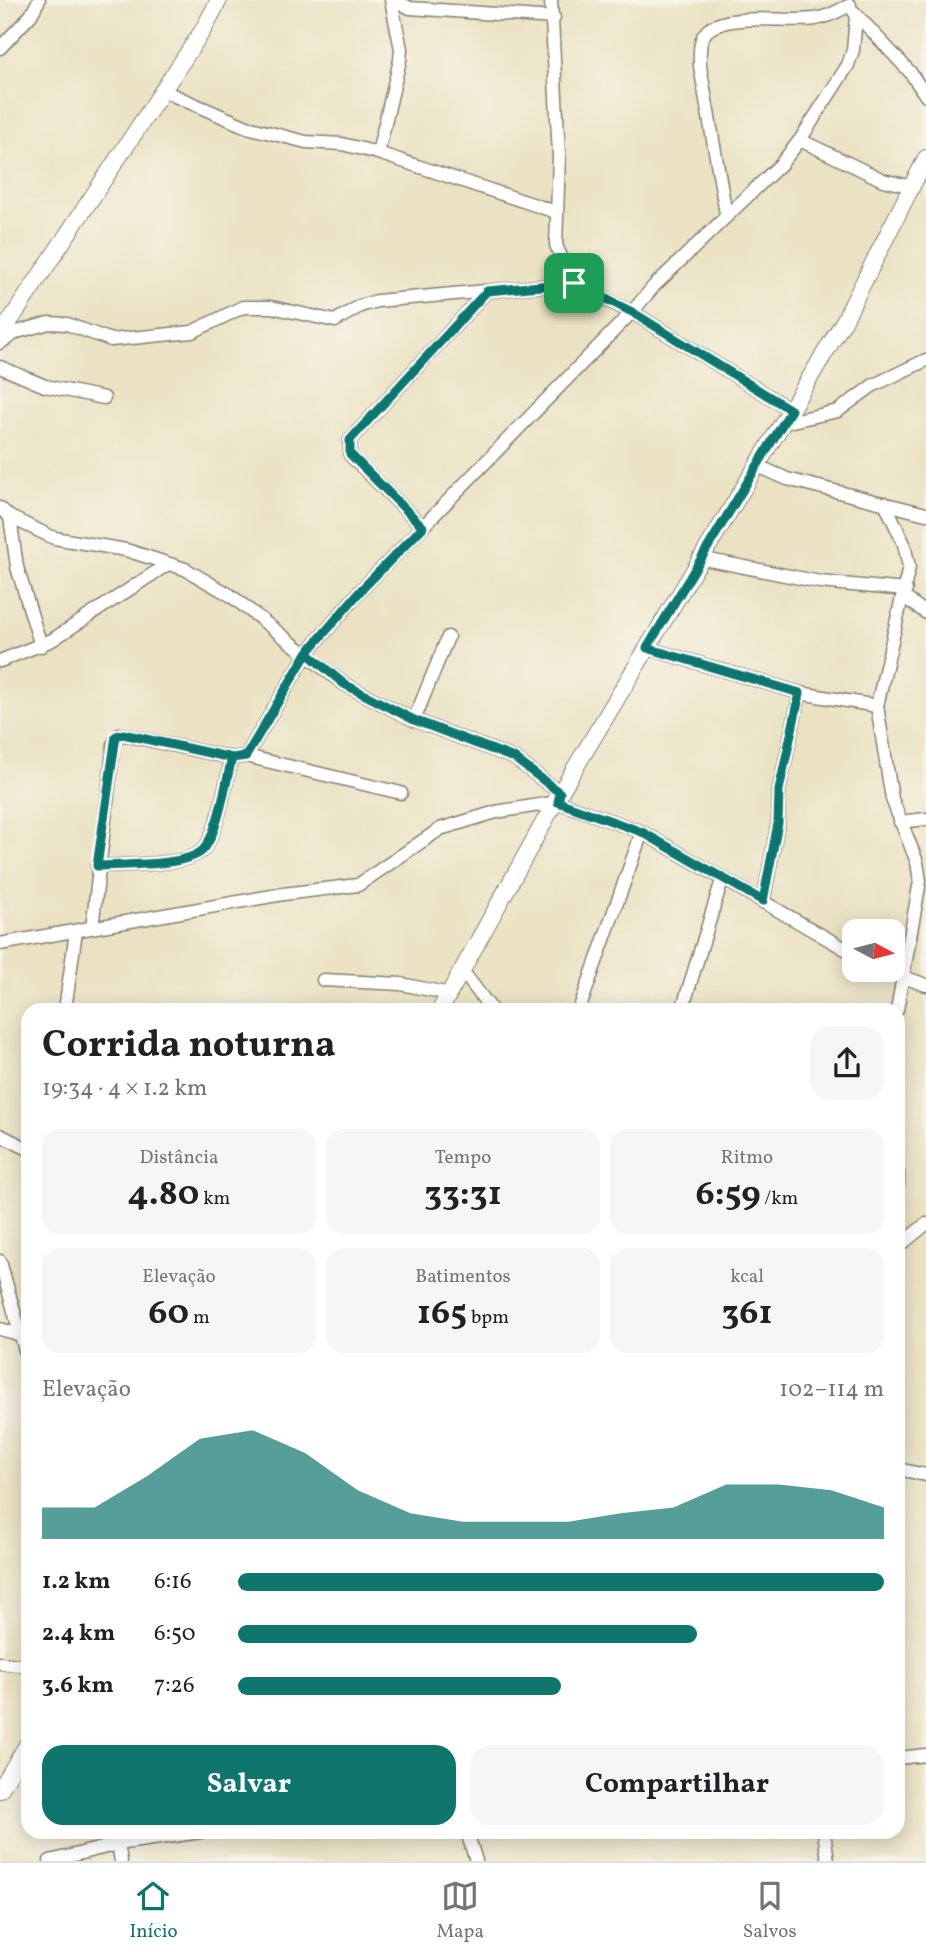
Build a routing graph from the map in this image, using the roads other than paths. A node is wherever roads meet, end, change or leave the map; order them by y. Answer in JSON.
{"nodes":[{"id":1,"x":39,"y":0,"type":"edge"},
{"id":2,"x":219,"y":0,"type":"edge"},
{"id":3,"x":392,"y":0,"type":"edge"},
{"id":4,"x":551,"y":0,"type":"edge"},
{"id":5,"x":851,"y":7,"type":"edge"},
{"id":6,"x":554,"y":18,"type":"junction"},
{"id":7,"x":0,"y":48,"type":"edge"},
{"id":8,"x":160,"y":90,"type":"junction"},
{"id":9,"x":926,"y":96,"type":"edge"},
{"id":10,"x":800,"y":140,"type":"junction"},
{"id":11,"x":377,"y":153,"type":"junction"},
{"id":12,"x":926,"y":158,"type":"edge"},
{"id":13,"x":909,"y":186,"type":"junction"},
{"id":14,"x":556,"y":212,"type":"junction"},
{"id":15,"x":726,"y":214,"type":"junction"},
{"id":16,"x":574,"y":283,"type":"junction"},
{"id":17,"x":487,"y":291,"type":"junction"},
{"id":18,"x":632,"y":312,"type":"junction"},
{"id":19,"x":0,"y":336,"type":"edge"},
{"id":20,"x":0,"y":343,"type":"edge"},
{"id":21,"x":926,"y":360,"type":"edge"},
{"id":22,"x":0,"y":367,"type":"edge"},
{"id":23,"x":104,"y":398,"type":"dead end"},
{"id":24,"x":787,"y":417,"type":"junction"},
{"id":25,"x":758,"y":466,"type":"junction"},
{"id":26,"x":885,"y":503,"type":"junction"},
{"id":27,"x":5,"y":513,"type":"edge"},
{"id":28,"x":926,"y":514,"type":"edge"},
{"id":29,"x":423,"y":527,"type":"junction"},
{"id":30,"x":699,"y":558,"type":"junction"},
{"id":31,"x":167,"y":564,"type":"junction"},
{"id":32,"x":905,"y":593,"type":"junction"},
{"id":33,"x":926,"y":613,"type":"edge"},
{"id":34,"x":449,"y":637,"type":"dead end"},
{"id":35,"x":41,"y":646,"type":"junction"},
{"id":36,"x":647,"y":648,"type":"junction"},
{"id":37,"x":307,"y":653,"type":"junction"},
{"id":38,"x":0,"y":660,"type":"edge"},
{"id":39,"x":800,"y":693,"type":"junction"},
{"id":40,"x":877,"y":706,"type":"junction"},
{"id":41,"x":414,"y":720,"type":"junction"},
{"id":42,"x":246,"y":756,"type":"junction"},
{"id":43,"x":232,"y":758,"type":"junction"},
{"id":44,"x":401,"y":793,"type":"dead end"},
{"id":45,"x":559,"y":798,"type":"junction"},
{"id":46,"x":926,"y":819,"type":"edge"},
{"id":47,"x":900,"y":822,"type":"junction"},
{"id":48,"x":642,"y":832,"type":"junction"},
{"id":49,"x":97,"y":866,"type":"junction"},
{"id":50,"x":722,"y":880,"type":"junction"},
{"id":51,"x":763,"y":901,"type":"junction"},
{"id":52,"x":92,"y":928,"type":"junction"},
{"id":53,"x":76,"y":931,"type":"junction"},
{"id":54,"x":0,"y":944,"type":"edge"},
{"id":55,"x":842,"y":947,"type":"edge"},
{"id":56,"x":463,"y":972,"type":"junction"},
{"id":57,"x":905,"y":973,"type":"edge"},
{"id":58,"x":905,"y":979,"type":"edge"},
{"id":59,"x":323,"y":980,"type":"dead end"},
{"id":60,"x":903,"y":982,"type":"edge"},
{"id":61,"x":926,"y":985,"type":"edge"},
{"id":62,"x":450,"y":994,"type":"junction"},
{"id":63,"x":66,"y":1003,"type":"edge"},
{"id":64,"x":444,"y":1003,"type":"edge"},
{"id":65,"x":487,"y":1003,"type":"edge"},
{"id":66,"x":581,"y":1003,"type":"edge"},
{"id":67,"x":684,"y":1003,"type":"edge"},
{"id":68,"x":899,"y":1003,"type":"edge"},
{"id":69,"x":0,"y":1135,"type":"edge"},
{"id":70,"x":21,"y":1146,"type":"edge"},
{"id":71,"x":926,"y":1224,"type":"edge"},
{"id":72,"x":914,"y":1235,"type":"junction"},
{"id":73,"x":905,"y":1242,"type":"edge"},
{"id":74,"x":926,"y":1245,"type":"edge"},
{"id":75,"x":0,"y":1261,"type":"edge"},
{"id":76,"x":21,"y":1325,"type":"edge"},
{"id":77,"x":0,"y":1329,"type":"edge"},
{"id":78,"x":21,"y":1336,"type":"edge"},
{"id":79,"x":905,"y":1470,"type":"edge"},
{"id":80,"x":926,"y":1475,"type":"edge"},
{"id":81,"x":0,"y":1663,"type":"edge"},
{"id":82,"x":21,"y":1665,"type":"edge"},
{"id":83,"x":21,"y":1755,"type":"edge"},
{"id":84,"x":926,"y":1755,"type":"edge"},
{"id":85,"x":905,"y":1757,"type":"edge"},
{"id":86,"x":0,"y":1790,"type":"edge"},
{"id":87,"x":125,"y":1839,"type":"edge"},
{"id":88,"x":153,"y":1839,"type":"edge"},
{"id":89,"x":469,"y":1839,"type":"edge"},
{"id":90,"x":825,"y":1839,"type":"edge"},
{"id":91,"x":118,"y":1844,"type":"junction"},
{"id":92,"x":50,"y":1861,"type":"edge"},
{"id":93,"x":121,"y":1861,"type":"edge"},
{"id":94,"x":476,"y":1861,"type":"edge"},
{"id":95,"x":828,"y":1861,"type":"edge"}],
"edges":[{"from":1,"to":7,"type":"street"},
{"from":2,"to":8,"type":"street"},
{"from":3,"to":6,"type":"street"},
{"from":3,"to":11,"type":"street"},
{"from":4,"to":6,"type":"street"},
{"from":5,"to":9,"type":"street"},
{"from":5,"to":10,"type":"street"},
{"from":5,"to":15,"type":"street"},
{"from":6,"to":14,"type":"street"},
{"from":8,"to":11,"type":"street"},
{"from":8,"to":19,"type":"street"},
{"from":10,"to":13,"type":"street"},
{"from":10,"to":15,"type":"street"},
{"from":11,"to":14,"type":"street"},
{"from":12,"to":13,"type":"street"},
{"from":13,"to":24,"type":"street"},
{"from":14,"to":16,"type":"street"},
{"from":15,"to":18,"type":"street"},
{"from":16,"to":17,"type":"street"},
{"from":16,"to":18,"type":"street"},
{"from":17,"to":20,"type":"street"},
{"from":17,"to":29,"type":"street"},
{"from":18,"to":24,"type":"street"},
{"from":18,"to":29,"type":"street"},
{"from":21,"to":24,"type":"street"},
{"from":22,"to":23,"type":"street"},
{"from":24,"to":25,"type":"street"},
{"from":25,"to":26,"type":"street"},
{"from":25,"to":30,"type":"street"},
{"from":26,"to":28,"type":"street"},
{"from":26,"to":32,"type":"street"},
{"from":27,"to":31,"type":"street"},
{"from":27,"to":35,"type":"street"},
{"from":29,"to":37,"type":"street"},
{"from":30,"to":32,"type":"street"},
{"from":30,"to":36,"type":"street"},
{"from":31,"to":35,"type":"street"},
{"from":31,"to":37,"type":"street"},
{"from":32,"to":33,"type":"street"},
{"from":32,"to":40,"type":"street"},
{"from":34,"to":41,"type":"street"},
{"from":35,"to":38,"type":"street"},
{"from":36,"to":39,"type":"street"},
{"from":36,"to":45,"type":"street"},
{"from":37,"to":41,"type":"street"},
{"from":37,"to":42,"type":"street"},
{"from":39,"to":40,"type":"street"},
{"from":39,"to":51,"type":"street"},
{"from":40,"to":47,"type":"street"},
{"from":41,"to":45,"type":"street"},
{"from":42,"to":43,"type":"street"},
{"from":42,"to":44,"type":"street"},
{"from":43,"to":49,"type":"street"},
{"from":43,"to":49,"type":"street"},
{"from":45,"to":48,"type":"street"},
{"from":45,"to":52,"type":"street"},
{"from":45,"to":56,"type":"street"},
{"from":46,"to":47,"type":"street"},
{"from":47,"to":57,"type":"street"},
{"from":48,"to":50,"type":"street"},
{"from":48,"to":66,"type":"street"},
{"from":49,"to":52,"type":"street"},
{"from":50,"to":51,"type":"street"},
{"from":50,"to":67,"type":"street"},
{"from":51,"to":55,"type":"street"},
{"from":52,"to":53,"type":"street"},
{"from":53,"to":54,"type":"street"},
{"from":53,"to":63,"type":"street"},
{"from":56,"to":62,"type":"street"},
{"from":56,"to":65,"type":"street"},
{"from":58,"to":61,"type":"street"},
{"from":59,"to":62,"type":"street"},
{"from":60,"to":68,"type":"street"},
{"from":62,"to":64,"type":"street"},
{"from":69,"to":70,"type":"street"},
{"from":71,"to":72,"type":"street"},
{"from":72,"to":73,"type":"street"},
{"from":72,"to":74,"type":"street"},
{"from":75,"to":76,"type":"street"},
{"from":77,"to":78,"type":"street"},
{"from":79,"to":80,"type":"street"},
{"from":81,"to":82,"type":"street"},
{"from":83,"to":86,"type":"street"},
{"from":84,"to":85,"type":"street"},
{"from":87,"to":91,"type":"street"},
{"from":88,"to":91,"type":"street"},
{"from":89,"to":94,"type":"street"},
{"from":90,"to":95,"type":"street"},
{"from":91,"to":92,"type":"street"},
{"from":91,"to":93,"type":"street"}]}
